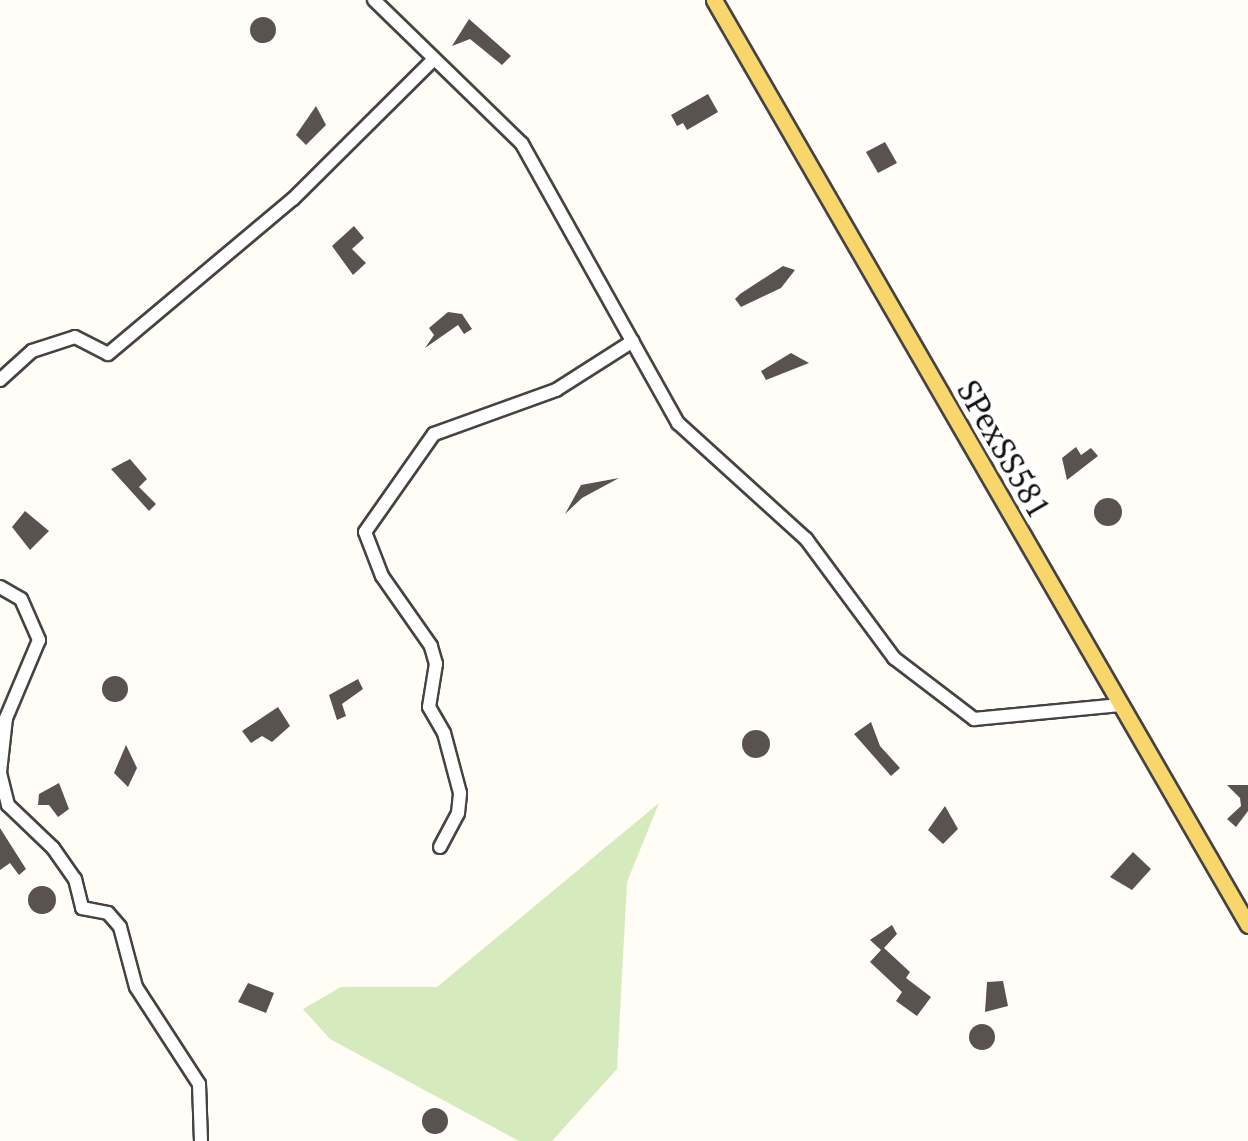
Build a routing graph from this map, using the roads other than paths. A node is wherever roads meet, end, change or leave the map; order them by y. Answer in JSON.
{"nodes":[{"id":1,"x":374,"y":0,"type":"edge"},
{"id":2,"x":714,"y":0,"type":"edge"},
{"id":3,"x":432,"y":60,"type":"junction"},
{"id":4,"x":633,"y":342,"type":"junction"},
{"id":5,"x":0,"y":380,"type":"edge"},
{"id":6,"x":0,"y":587,"type":"edge"},
{"id":7,"x":1120,"y":705,"type":"junction"},
{"id":8,"x":0,"y":773,"type":"edge"},
{"id":9,"x":440,"y":848,"type":"dead end"},
{"id":10,"x":1248,"y":925,"type":"edge"},
{"id":11,"x":201,"y":1141,"type":"edge"}],
"edges":[{"from":1,"to":3,"type":"street"},
{"from":2,"to":7,"type":"main road","name":"SPexSS581"},
{"from":3,"to":4,"type":"street"},
{"from":3,"to":5,"type":"street"},
{"from":4,"to":7,"type":"street"},
{"from":4,"to":9,"type":"street"},
{"from":6,"to":8,"type":"street"},
{"from":7,"to":10,"type":"main road","name":"SPexSS581"},
{"from":8,"to":11,"type":"street"}]}
